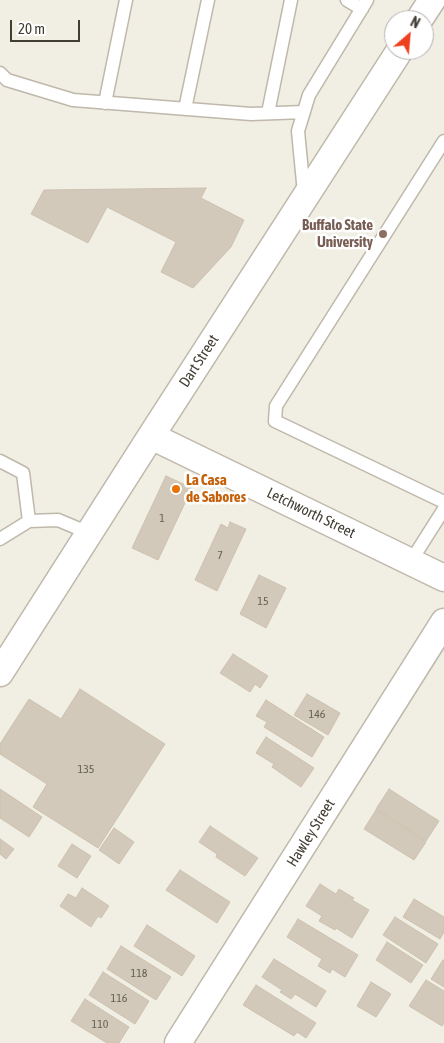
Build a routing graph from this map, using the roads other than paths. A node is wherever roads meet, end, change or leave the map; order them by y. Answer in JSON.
{"nodes":[{"id":1,"x":126,"y":0,"type":"edge"},
{"id":2,"x":208,"y":0,"type":"edge"},
{"id":3,"x":291,"y":0,"type":"edge"},
{"id":4,"x":346,"y":0,"type":"edge"},
{"id":5,"x":364,"y":4,"type":"edge"},
{"id":6,"x":394,"y":60,"type":"edge"},
{"id":7,"x":0,"y":73,"type":"edge"},
{"id":8,"x":105,"y":103,"type":"junction"},
{"id":9,"x":186,"y":109,"type":"junction"},
{"id":10,"x":304,"y":112,"type":"junction"},
{"id":11,"x":268,"y":113,"type":"junction"},
{"id":12,"x":444,"y":141,"type":"edge"},
{"id":13,"x":304,"y":198,"type":"junction"},
{"id":14,"x":151,"y":436,"type":"junction"},
{"id":15,"x":0,"y":461,"type":"edge"},
{"id":16,"x":444,"y":502,"type":"edge"},
{"id":17,"x":444,"y":509,"type":"edge"},
{"id":18,"x":30,"y":521,"type":"junction"},
{"id":19,"x":89,"y":533,"type":"junction"},
{"id":20,"x":0,"y":539,"type":"edge"},
{"id":21,"x":410,"y":561,"type":"junction"},
{"id":22,"x":444,"y":578,"type":"edge"},
{"id":23,"x":444,"y":622,"type":"edge"},
{"id":24,"x":0,"y":673,"type":"edge"},
{"id":25,"x":178,"y":1043,"type":"edge"}],
"edges":[{"from":1,"to":8,"type":"lane"},
{"from":2,"to":9,"type":"lane"},
{"from":3,"to":11,"type":"lane"},
{"from":4,"to":5,"type":"lane"},
{"from":5,"to":10,"type":"lane"},
{"from":6,"to":13,"type":"street","name":"Dart Street"},
{"from":7,"to":8,"type":"lane"},
{"from":8,"to":9,"type":"lane"},
{"from":9,"to":11,"type":"lane"},
{"from":10,"to":11,"type":"lane"},
{"from":10,"to":13,"type":"lane"},
{"from":12,"to":16,"type":"lane"},
{"from":13,"to":14,"type":"street","name":"Dart Street"},
{"from":14,"to":19,"type":"street","name":"Dart Street"},
{"from":14,"to":21,"type":"street","name":"Letchworth Street"},
{"from":15,"to":18,"type":"lane"},
{"from":17,"to":21,"type":"lane"},
{"from":18,"to":19,"type":"lane"},
{"from":18,"to":20,"type":"lane"},
{"from":19,"to":24,"type":"street","name":"Dart Street"},
{"from":21,"to":22,"type":"street","name":"Letchworth Street"},
{"from":23,"to":25,"type":"street","name":"Hawley Street"}]}
